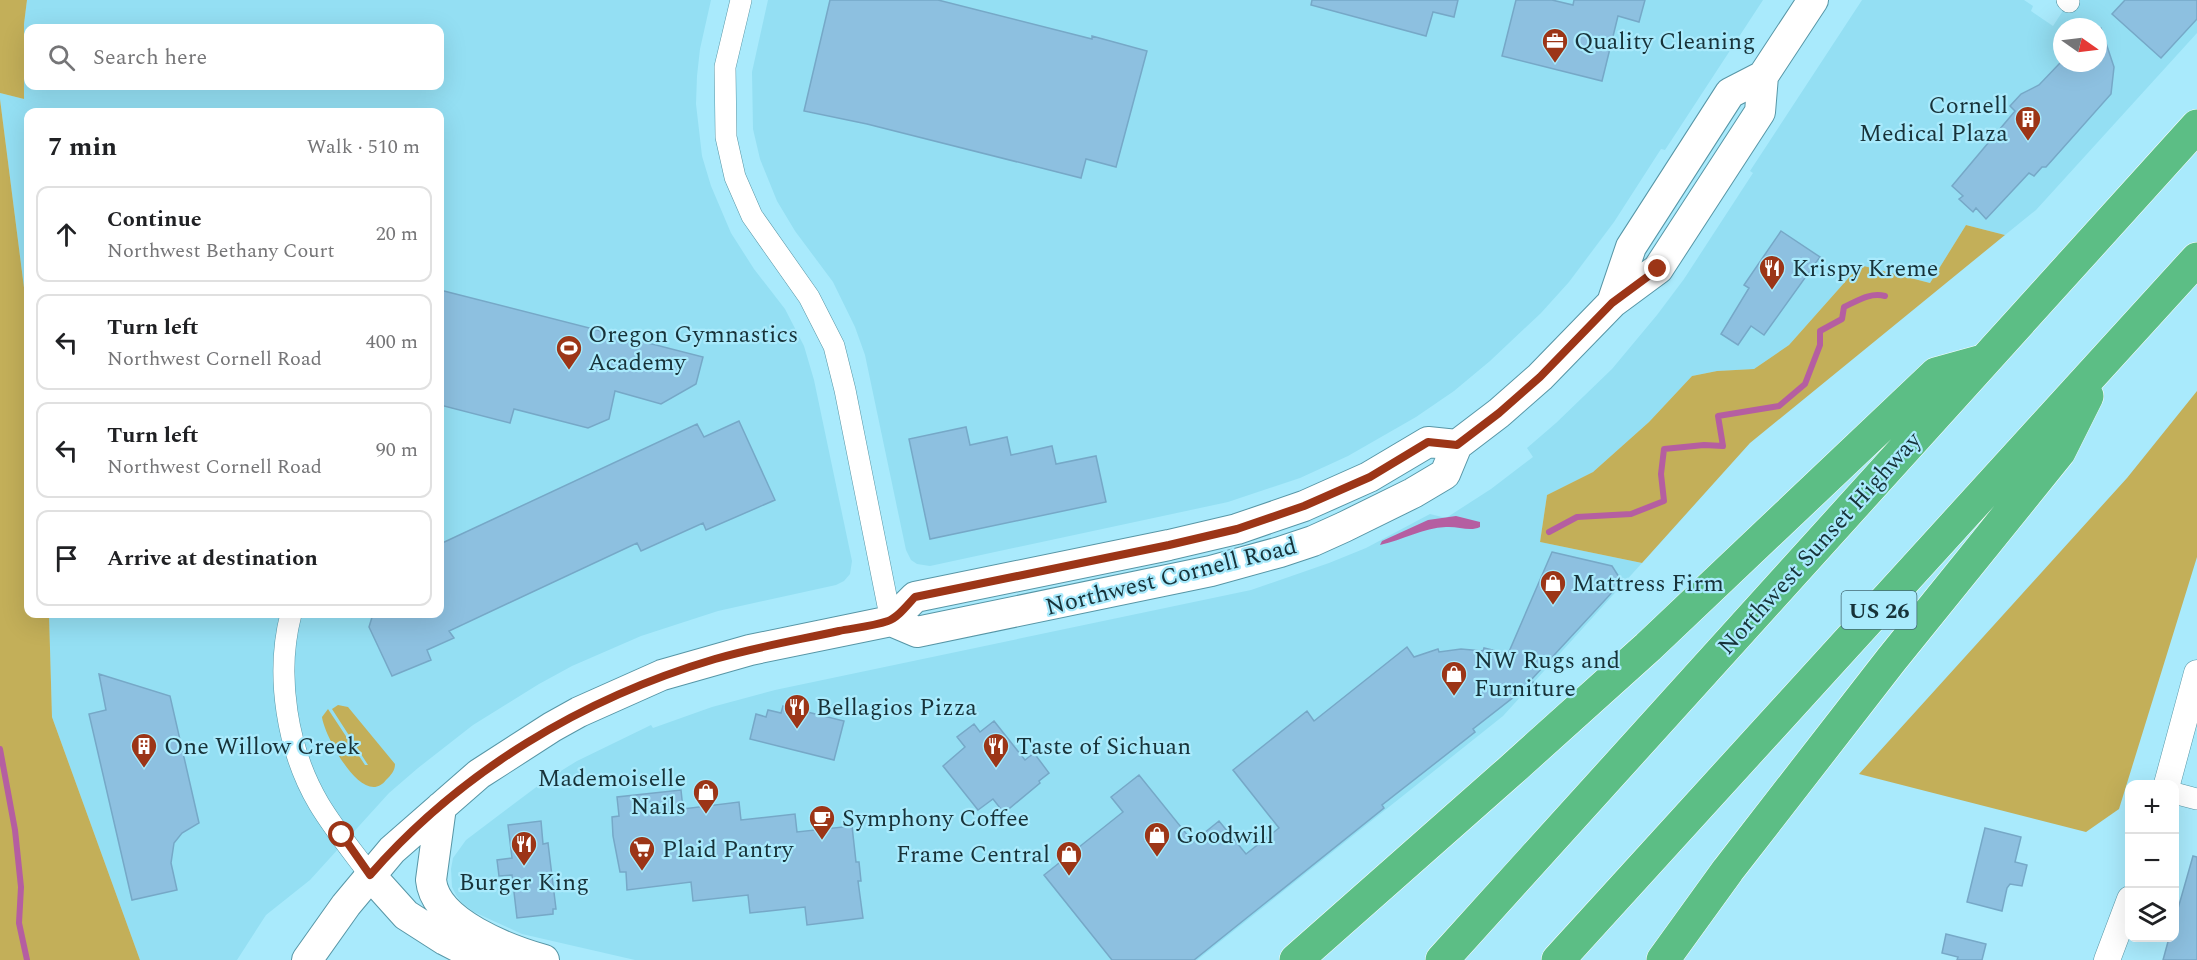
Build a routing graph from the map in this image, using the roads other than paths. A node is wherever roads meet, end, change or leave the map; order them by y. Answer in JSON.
{"nodes":[{"id":1,"x":741,"y":0,"type":"edge"},
{"id":2,"x":1813,"y":0,"type":"edge"},
{"id":3,"x":2197,"y":126,"type":"edge"},
{"id":4,"x":2197,"y":259,"type":"edge"},
{"id":5,"x":1983,"y":361,"type":"junction"},
{"id":6,"x":2104,"y":361,"type":"junction"},
{"id":7,"x":290,"y":618,"type":"edge"},
{"id":8,"x":891,"y":621,"type":"junction"},
{"id":9,"x":2197,"y":674,"type":"edge"},
{"id":10,"x":2168,"y":780,"type":"edge"},
{"id":11,"x":2179,"y":794,"type":"edge"},
{"id":12,"x":2197,"y":799,"type":"edge"},
{"id":13,"x":441,"y":807,"type":"junction"},
{"id":14,"x":370,"y":875,"type":"junction"},
{"id":15,"x":2125,"y":912,"type":"edge"},
{"id":16,"x":307,"y":960,"type":"edge"},
{"id":17,"x":484,"y":960,"type":"edge"},
{"id":18,"x":544,"y":960,"type":"edge"},
{"id":19,"x":1296,"y":960,"type":"edge"},
{"id":20,"x":1442,"y":960,"type":"edge"},
{"id":21,"x":1558,"y":960,"type":"edge"},
{"id":22,"x":1663,"y":960,"type":"edge"},
{"id":23,"x":2107,"y":960,"type":"edge"}],
"edges":[{"from":1,"to":8,"type":"street"},
{"from":2,"to":8,"type":"main road","name":"Northwest Cornell Road"},
{"from":3,"to":5,"type":"highway","name":"Northwest Sunset Highway"},
{"from":4,"to":6,"type":"highway","number":"US 26"},
{"from":5,"to":19,"type":"highway"},
{"from":5,"to":20,"type":"highway","name":"Northwest Sunset Highway"},
{"from":6,"to":21,"type":"highway","number":"US 26"},
{"from":6,"to":22,"type":"highway"},
{"from":7,"to":14,"type":"street"},
{"from":8,"to":13,"type":"main road"},
{"from":9,"to":10,"type":"street"},
{"from":11,"to":12,"type":"street"},
{"from":13,"to":14,"type":"main road"},
{"from":13,"to":18,"type":"main road"},
{"from":14,"to":16,"type":"main road"},
{"from":14,"to":17,"type":"main road"},
{"from":15,"to":23,"type":"street"}]}
